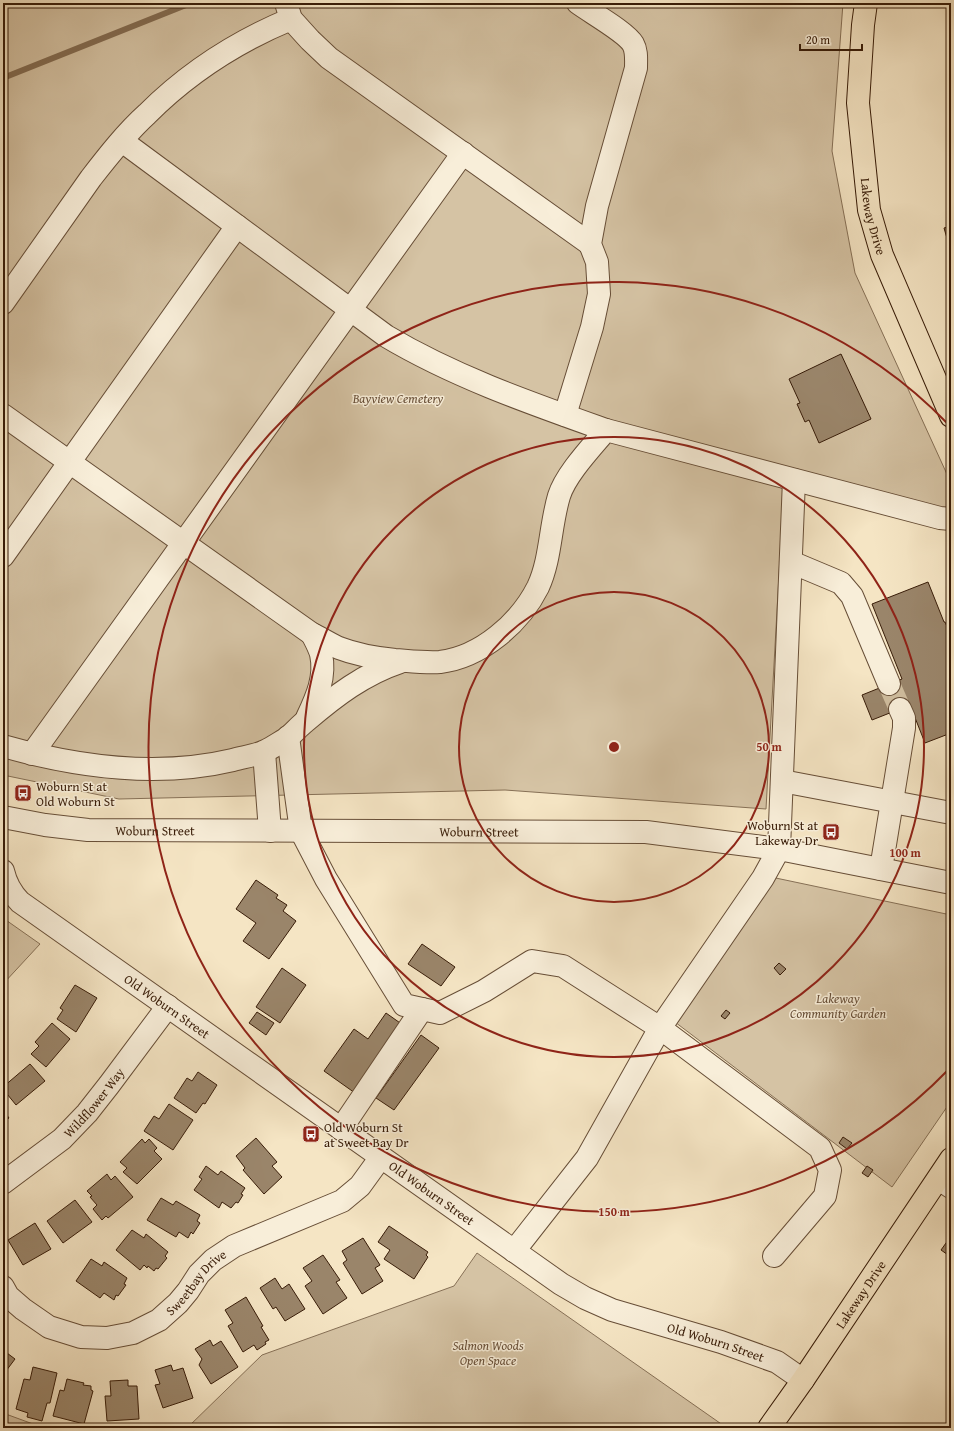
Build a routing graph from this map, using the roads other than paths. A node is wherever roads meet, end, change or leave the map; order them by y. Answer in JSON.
{"nodes":[{"id":1,"x":578,"y":3,"type":"edge"},
{"id":2,"x":866,"y":3,"type":"edge"},
{"id":3,"x":288,"y":11,"type":"edge"},
{"id":4,"x":122,"y":141,"type":"junction"},
{"id":5,"x":462,"y":153,"type":"junction"},
{"id":6,"x":237,"y":226,"type":"junction"},
{"id":7,"x":590,"y":244,"type":"junction"},
{"id":8,"x":3,"y":303,"type":"edge"},
{"id":9,"x":351,"y":309,"type":"junction"},
{"id":10,"x":3,"y":415,"type":"edge"},
{"id":11,"x":565,"y":416,"type":"junction"},
{"id":12,"x":951,"y":416,"type":"edge"},
{"id":13,"x":606,"y":430,"type":"junction"},
{"id":14,"x":70,"y":462,"type":"junction"},
{"id":15,"x":794,"y":480,"type":"junction"},
{"id":16,"x":951,"y":519,"type":"edge"},
{"id":17,"x":183,"y":542,"type":"junction"},
{"id":18,"x":3,"y":556,"type":"edge"},
{"id":19,"x":791,"y":562,"type":"junction"},
{"id":20,"x":312,"y":634,"type":"junction"},
{"id":21,"x":405,"y":661,"type":"junction"},
{"id":22,"x":889,"y":684,"type":"tunnel mouth"},
{"id":23,"x":900,"y":709,"type":"tunnel mouth"},
{"id":24,"x":305,"y":721,"type":"junction"},
{"id":25,"x":288,"y":738,"type":"junction"},
{"id":26,"x":3,"y":746,"type":"edge"},
{"id":27,"x":264,"y":752,"type":"junction"},
{"id":28,"x":32,"y":754,"type":"junction"},
{"id":29,"x":782,"y":781,"type":"junction"},
{"id":30,"x":892,"y":802,"type":"junction"},
{"id":31,"x":951,"y":813,"type":"edge"},
{"id":32,"x":4,"y":821,"type":"edge"},
{"id":33,"x":270,"y":831,"type":"junction"},
{"id":34,"x":301,"y":831,"type":"junction"},
{"id":35,"x":779,"y":849,"type":"junction"},
{"id":36,"x":881,"y":869,"type":"junction"},
{"id":37,"x":3,"y":871,"type":"edge"},
{"id":38,"x":951,"y":883,"type":"edge"},
{"id":39,"x":168,"y":1006,"type":"junction"},
{"id":40,"x":422,"y":1009,"type":"junction"},
{"id":41,"x":660,"y":1028,"type":"junction"},
{"id":42,"x":341,"y":1129,"type":"junction"},
{"id":43,"x":381,"y":1157,"type":"junction"},
{"id":44,"x":951,"y":1159,"type":"edge"},
{"id":45,"x":3,"y":1183,"type":"edge"},
{"id":46,"x":945,"y":1183,"type":"edge"},
{"id":47,"x":514,"y":1251,"type":"junction"},
{"id":48,"x":774,"y":1256,"type":"dead end"},
{"id":49,"x":3,"y":1287,"type":"edge"},
{"id":50,"x":803,"y":1380,"type":"junction"},
{"id":51,"x":769,"y":1428,"type":"edge"}],
"edges":[{"from":1,"to":7,"type":"street"},
{"from":2,"to":12,"type":"main road","name":"Lakeway Drive"},
{"from":3,"to":4,"type":"street"},
{"from":3,"to":5,"type":"street"},
{"from":4,"to":6,"type":"street"},
{"from":4,"to":8,"type":"street"},
{"from":5,"to":7,"type":"street"},
{"from":5,"to":9,"type":"street"},
{"from":6,"to":9,"type":"street"},
{"from":6,"to":14,"type":"street"},
{"from":7,"to":11,"type":"street"},
{"from":9,"to":11,"type":"street"},
{"from":9,"to":17,"type":"street"},
{"from":10,"to":14,"type":"street"},
{"from":11,"to":13,"type":"street"},
{"from":13,"to":15,"type":"street"},
{"from":13,"to":21,"type":"street"},
{"from":14,"to":17,"type":"street"},
{"from":14,"to":18,"type":"street"},
{"from":15,"to":16,"type":"street"},
{"from":15,"to":19,"type":"street"},
{"from":17,"to":20,"type":"street"},
{"from":17,"to":28,"type":"street"},
{"from":19,"to":22,"type":"street"},
{"from":19,"to":29,"type":"street"},
{"from":20,"to":21,"type":"street"},
{"from":20,"to":24,"type":"street"},
{"from":21,"to":24,"type":"street"},
{"from":23,"to":30,"type":"street"},
{"from":24,"to":25,"type":"street"},
{"from":25,"to":27,"type":"street"},
{"from":25,"to":34,"type":"street"},
{"from":26,"to":28,"type":"street"},
{"from":27,"to":28,"type":"street"},
{"from":27,"to":33,"type":"street"},
{"from":29,"to":30,"type":"street"},
{"from":29,"to":35,"type":"street"},
{"from":30,"to":31,"type":"street"},
{"from":30,"to":36,"type":"street"},
{"from":32,"to":33,"type":"street","name":"Woburn Street"},
{"from":33,"to":34,"type":"street","name":"Woburn Street"},
{"from":34,"to":35,"type":"street","name":"Woburn Street"},
{"from":34,"to":40,"type":"street"},
{"from":35,"to":36,"type":"street","name":"Woburn Street"},
{"from":35,"to":41,"type":"street"},
{"from":36,"to":38,"type":"street","name":"Woburn Street"},
{"from":37,"to":39,"type":"street","name":"Old Woburn Street"},
{"from":39,"to":42,"type":"street","name":"Old Woburn Street"},
{"from":39,"to":45,"type":"street","name":"Wildflower Way"},
{"from":40,"to":41,"type":"street"},
{"from":40,"to":42,"type":"street"},
{"from":41,"to":47,"type":"street"},
{"from":41,"to":48,"type":"street"},
{"from":42,"to":43,"type":"street","name":"Old Woburn Street"},
{"from":43,"to":47,"type":"street","name":"Old Woburn Street"},
{"from":43,"to":49,"type":"street","name":"Sweetbay Drive"},
{"from":44,"to":46,"type":"main road","name":"Lakeway Drive"},
{"from":46,"to":50,"type":"main road","name":"Lakeway Drive"},
{"from":47,"to":50,"type":"street","name":"Old Woburn Street"},
{"from":50,"to":51,"type":"main road","name":"Lakeway Drive"}]}
